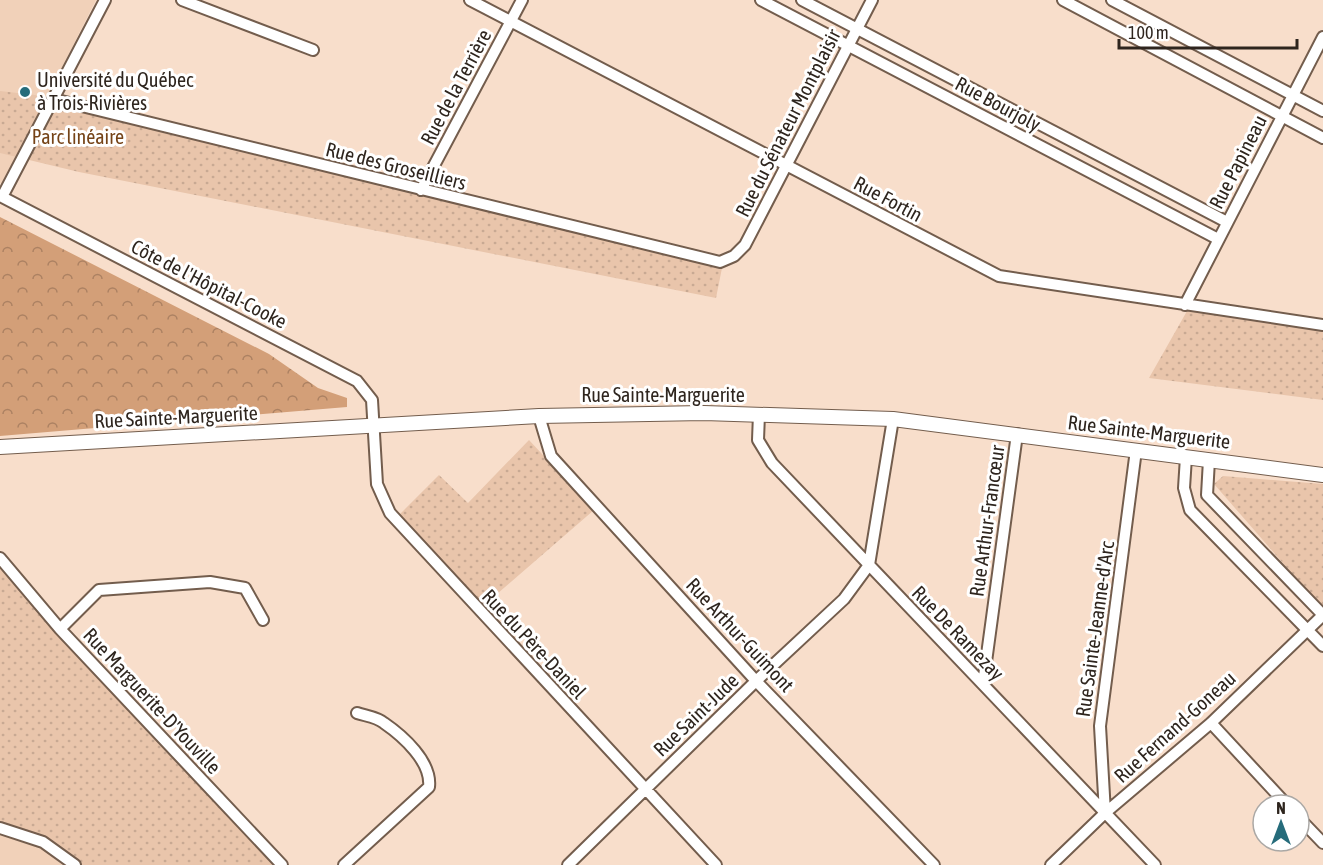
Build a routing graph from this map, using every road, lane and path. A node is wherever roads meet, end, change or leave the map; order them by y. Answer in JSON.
{"nodes":[{"id":1,"x":105,"y":0,"type":"edge"},
{"id":2,"x":182,"y":0,"type":"edge"},
{"id":3,"x":470,"y":0,"type":"edge"},
{"id":4,"x":522,"y":0,"type":"edge"},
{"id":5,"x":761,"y":0,"type":"edge"},
{"id":6,"x":802,"y":0,"type":"edge"},
{"id":7,"x":872,"y":0,"type":"edge"},
{"id":8,"x":1063,"y":0,"type":"edge"},
{"id":9,"x":1112,"y":0,"type":"edge"},
{"id":10,"x":511,"y":21,"type":"junction"},
{"id":11,"x":857,"y":29,"type":"junction"},
{"id":12,"x":1323,"y":37,"type":"edge"},
{"id":13,"x":849,"y":46,"type":"junction"},
{"id":14,"x":313,"y":50,"type":"dead end"},
{"id":15,"x":1293,"y":95,"type":"junction"},
{"id":16,"x":53,"y":99,"type":"junction"},
{"id":17,"x":1323,"y":111,"type":"edge"},
{"id":18,"x":1282,"y":116,"type":"junction"},
{"id":19,"x":1323,"y":138,"type":"edge"},
{"id":20,"x":788,"y":167,"type":"junction"},
{"id":21,"x":421,"y":190,"type":"junction"},
{"id":22,"x":1227,"y":222,"type":"junction"},
{"id":23,"x":1218,"y":239,"type":"junction"},
{"id":24,"x":731,"y":259,"type":"joint"},
{"id":25,"x":1185,"y":305,"type":"junction"},
{"id":26,"x":1323,"y":325,"type":"edge"},
{"id":27,"x":759,"y":414,"type":"junction"},
{"id":28,"x":539,"y":416,"type":"junction"},
{"id":29,"x":893,"y":419,"type":"junction"},
{"id":30,"x":374,"y":425,"type":"junction"},
{"id":31,"x":1017,"y":434,"type":"junction"},
{"id":32,"x":0,"y":447,"type":"edge"},
{"id":33,"x":1136,"y":450,"type":"junction"},
{"id":34,"x":1186,"y":457,"type":"junction"},
{"id":35,"x":1209,"y":460,"type":"junction"},
{"id":36,"x":1323,"y":475,"type":"edge"},
{"id":37,"x":0,"y":558,"type":"edge"},
{"id":38,"x":869,"y":565,"type":"junction"},
{"id":39,"x":1323,"y":615,"type":"edge"},
{"id":40,"x":263,"y":620,"type":"dead end"},
{"id":41,"x":60,"y":629,"type":"junction"},
{"id":42,"x":1307,"y":629,"type":"junction"},
{"id":43,"x":1323,"y":646,"type":"edge"},
{"id":44,"x":756,"y":681,"type":"junction"},
{"id":45,"x":983,"y":684,"type":"junction"},
{"id":46,"x":357,"y":713,"type":"dead end"},
{"id":47,"x":1210,"y":723,"type":"junction"},
{"id":48,"x":644,"y":790,"type":"junction"},
{"id":49,"x":1276,"y":793,"type":"edge"},
{"id":50,"x":1105,"y":813,"type":"junction"},
{"id":51,"x":0,"y":828,"type":"edge"},
{"id":52,"x":1311,"y":830,"type":"edge"},
{"id":53,"x":1323,"y":843,"type":"edge"},
{"id":54,"x":75,"y":865,"type":"edge"},
{"id":55,"x":282,"y":865,"type":"edge"},
{"id":56,"x":344,"y":865,"type":"edge"},
{"id":57,"x":567,"y":865,"type":"edge"},
{"id":58,"x":716,"y":865,"type":"edge"},
{"id":59,"x":934,"y":865,"type":"edge"},
{"id":60,"x":1051,"y":865,"type":"edge"},
{"id":61,"x":1155,"y":865,"type":"edge"}],
"edges":[{"from":1,"to":16,"type":"street"},
{"from":2,"to":14,"type":"street"},
{"from":3,"to":10,"type":"street","name":"Rue Fortin"},
{"from":4,"to":10,"type":"street","name":"Rue de la Terrière"},
{"from":5,"to":13,"type":"street","name":"Rue Bourjoly"},
{"from":6,"to":11,"type":"street","name":"Rue Bourjoly"},
{"from":7,"to":11,"type":"street","name":"Rue du Sénateur Montplaisir"},
{"from":8,"to":18,"type":"street"},
{"from":9,"to":15,"type":"street"},
{"from":10,"to":20,"type":"street","name":"Rue Fortin"},
{"from":10,"to":21,"type":"street","name":"Rue de la Terrière"},
{"from":11,"to":13,"type":"street","name":"Rue du Sénateur Montplaisir"},
{"from":11,"to":22,"type":"street","name":"Rue Bourjoly"},
{"from":12,"to":15,"type":"street","name":"Rue Papineau"},
{"from":13,"to":20,"type":"street","name":"Rue du Sénateur Montplaisir"},
{"from":13,"to":23,"type":"street","name":"Rue Bourjoly"},
{"from":15,"to":17,"type":"street"},
{"from":15,"to":18,"type":"street","name":"Rue Papineau"},
{"from":16,"to":21,"type":"street","name":"Rue des Groseilliers"},
{"from":16,"to":30,"type":"street","name":"Côte de l'Hôpital-Cooke"},
{"from":18,"to":19,"type":"street"},
{"from":18,"to":22,"type":"street","name":"Rue Papineau"},
{"from":20,"to":24,"type":"street","name":"Rue du Sénateur Montplaisir"},
{"from":20,"to":25,"type":"street","name":"Rue Fortin"},
{"from":21,"to":24,"type":"street","name":"Rue des Groseilliers"},
{"from":22,"to":23,"type":"street","name":"Rue Papineau"},
{"from":23,"to":25,"type":"street","name":"Rue Papineau"},
{"from":25,"to":26,"type":"street","name":"Rue Fortin"},
{"from":27,"to":28,"type":"street","name":"Rue Sainte-Marguerite"},
{"from":27,"to":29,"type":"street","name":"Rue Sainte-Marguerite"},
{"from":27,"to":38,"type":"street","name":"Rue De Ramezay"},
{"from":28,"to":30,"type":"street","name":"Rue Sainte-Marguerite"},
{"from":28,"to":44,"type":"street","name":"Rue Arthur-Guimont"},
{"from":29,"to":31,"type":"street","name":"Rue Sainte-Marguerite"},
{"from":29,"to":38,"type":"street","name":"Rue Saint-Jude"},
{"from":30,"to":32,"type":"street","name":"Rue Sainte-Marguerite"},
{"from":30,"to":48,"type":"street","name":"Rue du Père-Daniel"},
{"from":31,"to":33,"type":"street","name":"Rue Sainte-Marguerite"},
{"from":31,"to":45,"type":"street","name":"Rue Arthur-Francœur"},
{"from":33,"to":34,"type":"street","name":"Rue Sainte-Marguerite"},
{"from":33,"to":50,"type":"street","name":"Rue Sainte-Jeanne-d'Arc"},
{"from":34,"to":35,"type":"street","name":"Rue Sainte-Marguerite"},
{"from":34,"to":42,"type":"street"},
{"from":35,"to":36,"type":"street","name":"Rue Sainte-Marguerite"},
{"from":35,"to":39,"type":"street"},
{"from":37,"to":41,"type":"street","name":"Rue Marguerite-D'Youville"},
{"from":38,"to":44,"type":"street","name":"Rue Saint-Jude"},
{"from":38,"to":45,"type":"street","name":"Rue De Ramezay"},
{"from":39,"to":42,"type":"street","name":"Rue Fernand-Goneau"},
{"from":40,"to":41,"type":"street"},
{"from":41,"to":55,"type":"street","name":"Rue Marguerite-D'Youville"},
{"from":42,"to":43,"type":"street"},
{"from":42,"to":47,"type":"street","name":"Rue Fernand-Goneau"},
{"from":44,"to":48,"type":"street","name":"Rue Saint-Jude"},
{"from":44,"to":59,"type":"street","name":"Rue Arthur-Guimont"},
{"from":45,"to":50,"type":"street","name":"Rue De Ramezay"},
{"from":46,"to":56,"type":"street"},
{"from":47,"to":49,"type":"street"},
{"from":47,"to":50,"type":"street","name":"Rue Fernand-Goneau"},
{"from":48,"to":57,"type":"street","name":"Rue Saint-Jude"},
{"from":48,"to":58,"type":"street","name":"Rue du Père-Daniel"},
{"from":50,"to":60,"type":"street","name":"Rue Fernand-Goneau"},
{"from":50,"to":61,"type":"street","name":"Rue De Ramezay"},
{"from":51,"to":54,"type":"street"},
{"from":52,"to":53,"type":"street"}]}
